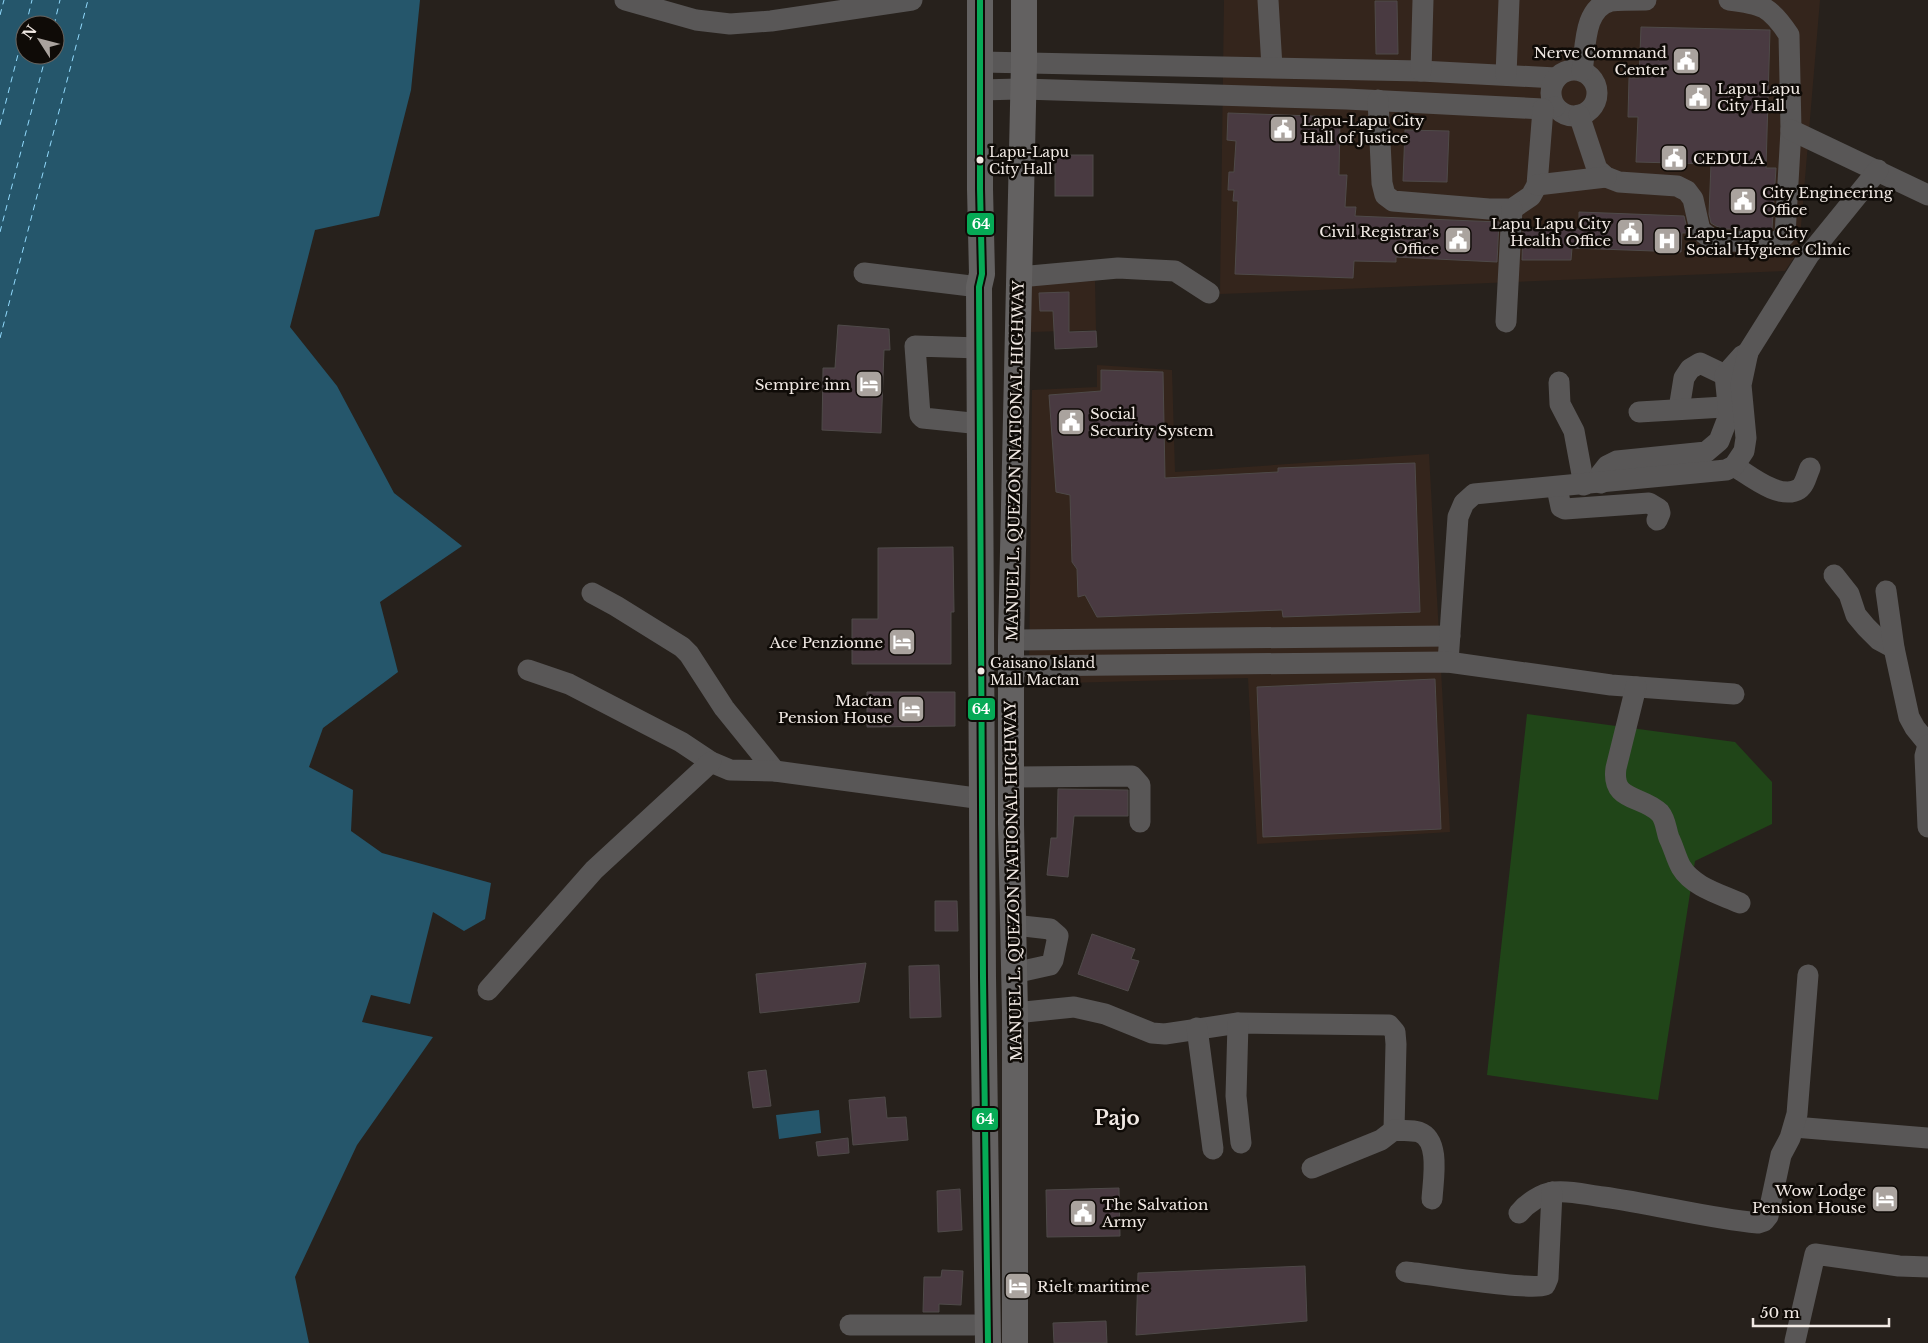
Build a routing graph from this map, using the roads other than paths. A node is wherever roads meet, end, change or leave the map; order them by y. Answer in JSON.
{"nodes":[{"id":1,"x":625,"y":0,"type":"edge"},
{"id":2,"x":912,"y":0,"type":"edge"},
{"id":3,"x":980,"y":0,"type":"edge"},
{"id":4,"x":1024,"y":0,"type":"edge"},
{"id":5,"x":1268,"y":0,"type":"edge"},
{"id":6,"x":1423,"y":0,"type":"edge"},
{"id":7,"x":1509,"y":0,"type":"edge"},
{"id":8,"x":1646,"y":0,"type":"edge"},
{"id":9,"x":1729,"y":0,"type":"edge"},
{"id":10,"x":1596,"y":3,"type":"edge"},
{"id":11,"x":981,"y":62,"type":"junction"},
{"id":12,"x":1024,"y":62,"type":"junction"},
{"id":13,"x":1272,"y":67,"type":"junction"},
{"id":14,"x":1344,"y":70,"type":"junction"},
{"id":15,"x":1421,"y":71,"type":"junction"},
{"id":16,"x":1582,"y":71,"type":"junction"},
{"id":17,"x":1506,"y":75,"type":"junction"},
{"id":18,"x":1556,"y":78,"type":"junction"},
{"id":19,"x":981,"y":90,"type":"junction"},
{"id":20,"x":1023,"y":90,"type":"junction"},
{"id":21,"x":1346,"y":99,"type":"junction"},
{"id":22,"x":1378,"y":100,"type":"junction"},
{"id":23,"x":1549,"y":108,"type":"junction"},
{"id":24,"x":1579,"y":116,"type":"junction"},
{"id":25,"x":1791,"y":130,"type":"junction"},
{"id":26,"x":1878,"y":170,"type":"junction"},
{"id":27,"x":1606,"y":177,"type":"junction"},
{"id":28,"x":1537,"y":185,"type":"junction"},
{"id":29,"x":1928,"y":195,"type":"edge"},
{"id":30,"x":1512,"y":208,"type":"junction"},
{"id":31,"x":864,"y":272,"type":"dead end"},
{"id":32,"x":1019,"y":277,"type":"junction"},
{"id":33,"x":980,"y":287,"type":"junction"},
{"id":34,"x":1209,"y":293,"type":"dead end"},
{"id":35,"x":1506,"y":322,"type":"dead end"},
{"id":36,"x":980,"y":348,"type":"junction"},
{"id":37,"x":1748,"y":352,"type":"junction"},
{"id":38,"x":1725,"y":376,"type":"junction"},
{"id":39,"x":1559,"y":382,"type":"dead end"},
{"id":40,"x":1736,"y":406,"type":"junction"},
{"id":41,"x":1679,"y":409,"type":"junction"},
{"id":42,"x":1639,"y":412,"type":"dead end"},
{"id":43,"x":981,"y":424,"type":"junction"},
{"id":44,"x":1734,"y":466,"type":"junction"},
{"id":45,"x":1810,"y":468,"type":"dead end"},
{"id":46,"x":1593,"y":484,"type":"junction"},
{"id":47,"x":1557,"y":488,"type":"junction"},
{"id":48,"x":1657,"y":520,"type":"dead end"},
{"id":49,"x":1834,"y":575,"type":"dead end"},
{"id":50,"x":1886,"y":591,"type":"dead end"},
{"id":51,"x":592,"y":593,"type":"dead end"},
{"id":52,"x":1450,"y":636,"type":"junction"},
{"id":53,"x":1011,"y":640,"type":"junction"},
{"id":54,"x":1125,"y":640,"type":"junction"},
{"id":55,"x":1894,"y":648,"type":"junction"},
{"id":56,"x":1448,"y":662,"type":"junction"},
{"id":57,"x":1126,"y":664,"type":"junction"},
{"id":58,"x":1011,"y":666,"type":"junction"},
{"id":59,"x":528,"y":670,"type":"dead end"},
{"id":60,"x":1636,"y":687,"type":"junction"},
{"id":61,"x":1734,"y":694,"type":"dead end"},
{"id":62,"x":1928,"y":744,"type":"edge"},
{"id":63,"x":711,"y":762,"type":"junction"},
{"id":64,"x":775,"y":771,"type":"junction"},
{"id":65,"x":1011,"y":776,"type":"junction"},
{"id":66,"x":983,"y":799,"type":"junction"},
{"id":67,"x":1140,"y":822,"type":"dead end"},
{"id":68,"x":1928,"y":827,"type":"edge"},
{"id":69,"x":1740,"y":903,"type":"dead end"},
{"id":70,"x":1014,"y":925,"type":"junction"},
{"id":71,"x":1014,"y":973,"type":"junction"},
{"id":72,"x":1808,"y":975,"type":"dead end"},
{"id":73,"x":984,"y":977,"type":"junction"},
{"id":74,"x":488,"y":990,"type":"dead end"},
{"id":75,"x":1015,"y":1013,"type":"junction"},
{"id":76,"x":1238,"y":1023,"type":"junction"},
{"id":77,"x":1197,"y":1028,"type":"junction"},
{"id":78,"x":1794,"y":1127,"type":"junction"},
{"id":79,"x":1394,"y":1130,"type":"junction"},
{"id":80,"x":1928,"y":1138,"type":"edge"},
{"id":81,"x":1241,"y":1143,"type":"dead end"},
{"id":82,"x":1213,"y":1149,"type":"dead end"},
{"id":83,"x":1312,"y":1168,"type":"dead end"},
{"id":84,"x":1552,"y":1192,"type":"junction"},
{"id":85,"x":1432,"y":1199,"type":"dead end"},
{"id":86,"x":1519,"y":1213,"type":"dead end"},
{"id":87,"x":1928,"y":1268,"type":"edge"},
{"id":88,"x":1406,"y":1272,"type":"dead end"},
{"id":89,"x":850,"y":1325,"type":"dead end"},
{"id":90,"x":979,"y":1337,"type":"edge"},
{"id":91,"x":1795,"y":1341,"type":"dead end"},
{"id":92,"x":1016,"y":1343,"type":"edge"}],
"edges":[{"from":1,"to":2,"type":"street"},
{"from":3,"to":11,"type":"main road","name":"MANUEL L. QUEZON NATIONAL HIGHWAY"},
{"from":4,"to":12,"type":"main road","name":"MANUEL L. QUEZON NATIONAL HIGHWAY"},
{"from":5,"to":13,"type":"street"},
{"from":6,"to":15,"type":"street"},
{"from":7,"to":17,"type":"street"},
{"from":8,"to":10,"type":"street"},
{"from":9,"to":25,"type":"street"},
{"from":10,"to":16,"type":"street"},
{"from":11,"to":12,"type":"street"},
{"from":11,"to":19,"type":"main road","name":"MANUEL L. QUEZON NATIONAL HIGHWAY"},
{"from":12,"to":13,"type":"street"},
{"from":12,"to":20,"type":"main road","name":"MANUEL L. QUEZON NATIONAL HIGHWAY"},
{"from":13,"to":14,"type":"street"},
{"from":14,"to":15,"type":"street"},
{"from":14,"to":21,"type":"street"},
{"from":15,"to":17,"type":"street"},
{"from":16,"to":18,"type":"street"},
{"from":16,"to":24,"type":"street"},
{"from":17,"to":18,"type":"street"},
{"from":18,"to":23,"type":"street"},
{"from":19,"to":20,"type":"street"},
{"from":19,"to":33,"type":"main road","name":"MANUEL L. QUEZON NATIONAL HIGHWAY"},
{"from":20,"to":21,"type":"street"},
{"from":20,"to":32,"type":"main road","name":"MANUEL L. QUEZON NATIONAL HIGHWAY"},
{"from":21,"to":22,"type":"street"},
{"from":22,"to":23,"type":"street"},
{"from":22,"to":30,"type":"street"},
{"from":23,"to":24,"type":"street"},
{"from":23,"to":28,"type":"street"},
{"from":24,"to":27,"type":"street"},
{"from":25,"to":26,"type":"street"},
{"from":25,"to":27,"type":"street"},
{"from":26,"to":29,"type":"street"},
{"from":26,"to":37,"type":"street"},
{"from":27,"to":28,"type":"street"},
{"from":28,"to":30,"type":"street"},
{"from":30,"to":35,"type":"street"},
{"from":31,"to":33,"type":"street"},
{"from":32,"to":34,"type":"street"},
{"from":32,"to":53,"type":"main road","name":"MANUEL L. QUEZON NATIONAL HIGHWAY"},
{"from":33,"to":36,"type":"main road","name":"MANUEL L. QUEZON NATIONAL HIGHWAY"},
{"from":36,"to":43,"type":"main road","name":"MANUEL L. QUEZON NATIONAL HIGHWAY"},
{"from":36,"to":43,"type":"street"},
{"from":37,"to":38,"type":"street"},
{"from":37,"to":40,"type":"street"},
{"from":38,"to":40,"type":"street"},
{"from":38,"to":41,"type":"street"},
{"from":39,"to":46,"type":"street"},
{"from":40,"to":41,"type":"street"},
{"from":40,"to":44,"type":"street"},
{"from":40,"to":46,"type":"street"},
{"from":41,"to":42,"type":"street"},
{"from":43,"to":66,"type":"main road","name":"MANUEL L. QUEZON NATIONAL HIGHWAY"},
{"from":44,"to":45,"type":"street"},
{"from":44,"to":46,"type":"street"},
{"from":46,"to":47,"type":"street"},
{"from":47,"to":48,"type":"street"},
{"from":47,"to":52,"type":"street"},
{"from":49,"to":55,"type":"street"},
{"from":50,"to":55,"type":"street"},
{"from":51,"to":64,"type":"street"},
{"from":52,"to":54,"type":"street"},
{"from":52,"to":56,"type":"street"},
{"from":53,"to":54,"type":"street"},
{"from":53,"to":58,"type":"main road","name":"MANUEL L. QUEZON NATIONAL HIGHWAY"},
{"from":54,"to":57,"type":"street"},
{"from":55,"to":62,"type":"street"},
{"from":56,"to":57,"type":"street"},
{"from":56,"to":60,"type":"street"},
{"from":57,"to":58,"type":"street"},
{"from":58,"to":65,"type":"main road","name":"MANUEL L. QUEZON NATIONAL HIGHWAY"},
{"from":59,"to":63,"type":"street"},
{"from":60,"to":61,"type":"street"},
{"from":60,"to":69,"type":"street"},
{"from":62,"to":68,"type":"street"},
{"from":63,"to":64,"type":"street"},
{"from":63,"to":74,"type":"street"},
{"from":64,"to":66,"type":"street"},
{"from":65,"to":67,"type":"street"},
{"from":65,"to":70,"type":"main road","name":"MANUEL L. QUEZON NATIONAL HIGHWAY"},
{"from":66,"to":73,"type":"main road","name":"MANUEL L. QUEZON NATIONAL HIGHWAY"},
{"from":70,"to":71,"type":"main road","name":"MANUEL L. QUEZON NATIONAL HIGHWAY"},
{"from":70,"to":71,"type":"street"},
{"from":71,"to":73,"type":"main road"},
{"from":71,"to":75,"type":"main road","name":"MANUEL L. QUEZON NATIONAL HIGHWAY"},
{"from":72,"to":78,"type":"street"},
{"from":73,"to":90,"type":"main road","name":"MANUEL L. QUEZON NATIONAL HIGHWAY"},
{"from":75,"to":77,"type":"street"},
{"from":75,"to":92,"type":"main road","name":"MANUEL L. QUEZON NATIONAL HIGHWAY"},
{"from":76,"to":77,"type":"street"},
{"from":76,"to":79,"type":"street"},
{"from":76,"to":81,"type":"street"},
{"from":77,"to":82,"type":"street"},
{"from":78,"to":80,"type":"street"},
{"from":78,"to":84,"type":"street"},
{"from":79,"to":83,"type":"street"},
{"from":79,"to":85,"type":"street"},
{"from":84,"to":86,"type":"street"},
{"from":84,"to":88,"type":"street"},
{"from":87,"to":91,"type":"street"},
{"from":89,"to":90,"type":"street"}]}
